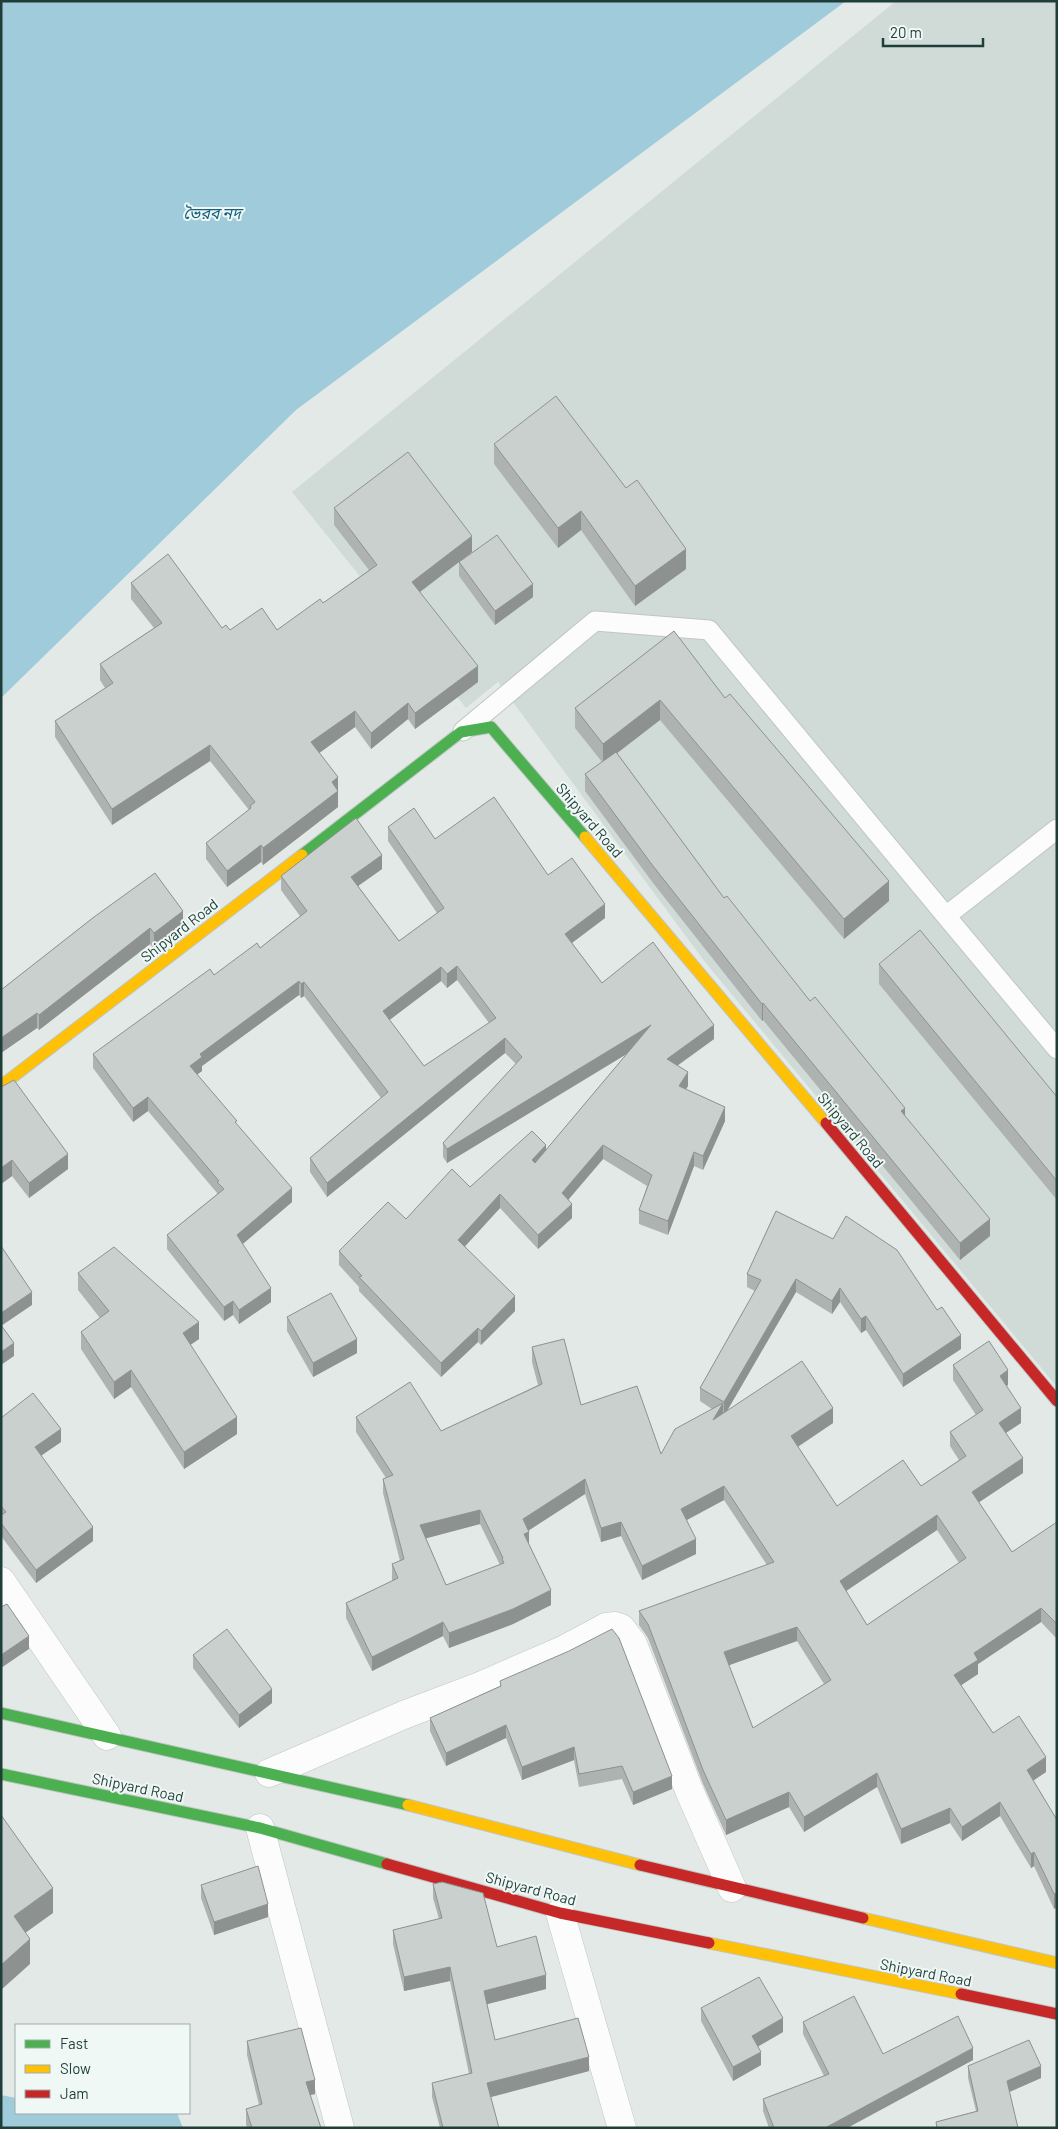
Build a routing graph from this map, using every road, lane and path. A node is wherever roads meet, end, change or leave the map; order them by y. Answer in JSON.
{"nodes":[{"id":1,"x":461,"y":732,"type":"junction"},
{"id":2,"x":1057,"y":828,"type":"edge"},
{"id":3,"x":946,"y":916,"type":"junction"},
{"id":4,"x":1057,"y":1049,"type":"edge"},
{"id":5,"x":1,"y":1086,"type":"edge"},
{"id":6,"x":1057,"y":1401,"type":"edge"},
{"id":7,"x":1,"y":1581,"type":"edge"},
{"id":8,"x":1,"y":1712,"type":"edge"},
{"id":9,"x":107,"y":1736,"type":"junction"},
{"id":10,"x":269,"y":1773,"type":"junction"},
{"id":11,"x":1,"y":1774,"type":"edge"},
{"id":12,"x":260,"y":1828,"type":"junction"},
{"id":13,"x":732,"y":1888,"type":"junction"},
{"id":14,"x":560,"y":1913,"type":"junction"},
{"id":15,"x":1057,"y":1963,"type":"edge"},
{"id":16,"x":1057,"y":2014,"type":"edge"},
{"id":17,"x":340,"y":2128,"type":"edge"},
{"id":18,"x":622,"y":2128,"type":"edge"}],
"edges":[{"from":1,"to":3,"type":"lane"},
{"from":1,"to":5,"type":"main road","name":"Shipyard Road"},
{"from":1,"to":6,"type":"main road","name":"Shipyard Road"},
{"from":2,"to":3,"type":"lane"},
{"from":3,"to":4,"type":"lane"},
{"from":7,"to":9,"type":"street"},
{"from":8,"to":9,"type":"main road"},
{"from":9,"to":10,"type":"main road"},
{"from":10,"to":13,"type":"main road"},
{"from":10,"to":13,"type":"street"},
{"from":11,"to":12,"type":"main road","name":"Shipyard Road"},
{"from":12,"to":14,"type":"main road","name":"Shipyard Road"},
{"from":12,"to":17,"type":"street"},
{"from":13,"to":15,"type":"main road"},
{"from":14,"to":16,"type":"main road","name":"Shipyard Road"},
{"from":14,"to":18,"type":"street"}]}
